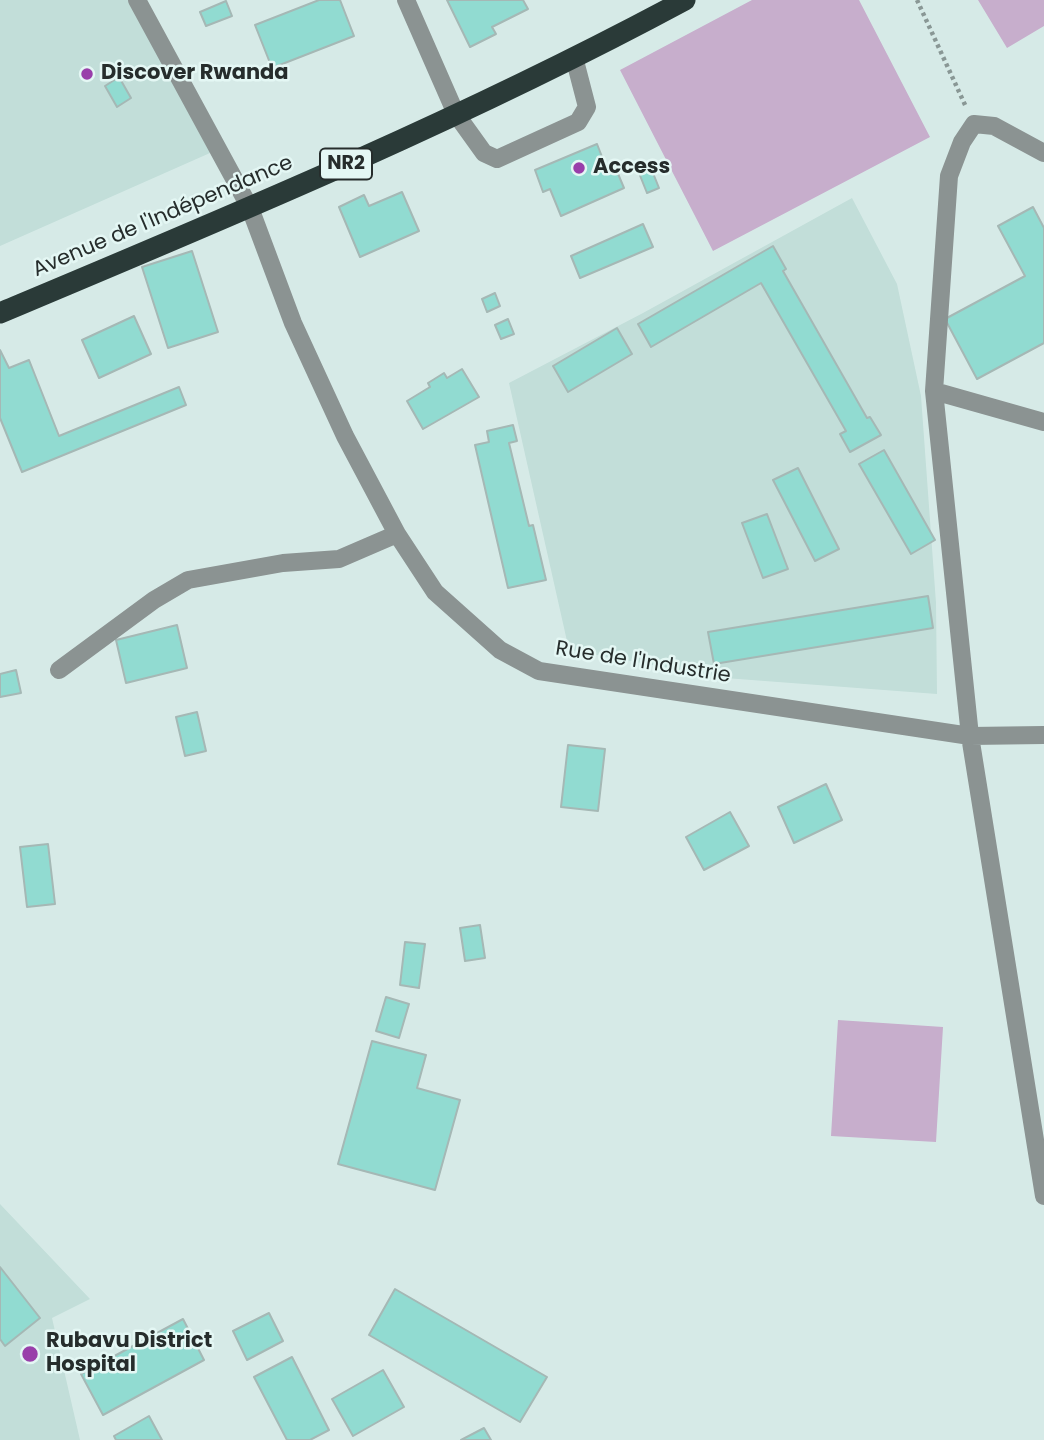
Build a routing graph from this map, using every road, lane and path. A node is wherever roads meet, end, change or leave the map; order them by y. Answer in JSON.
{"nodes":[{"id":1,"x":137,"y":0,"type":"edge"},
{"id":2,"x":406,"y":0,"type":"edge"},
{"id":3,"x":684,"y":0,"type":"edge"},
{"id":4,"x":917,"y":0,"type":"edge"},
{"id":5,"x":575,"y":57,"type":"junction"},
{"id":6,"x":457,"y":114,"type":"junction"},
{"id":7,"x":974,"y":124,"type":"junction"},
{"id":8,"x":1044,"y":153,"type":"edge"},
{"id":9,"x":250,"y":208,"type":"junction"},
{"id":10,"x":0,"y":313,"type":"edge"},
{"id":11,"x":934,"y":391,"type":"junction"},
{"id":12,"x":1044,"y":422,"type":"edge"},
{"id":13,"x":397,"y":534,"type":"junction"},
{"id":14,"x":59,"y":670,"type":"dead end"},
{"id":15,"x":1044,"y":735,"type":"edge"},
{"id":16,"x":970,"y":736,"type":"junction"},
{"id":17,"x":1044,"y":1196,"type":"edge"}],
"edges":[{"from":1,"to":9,"type":"street","name":"Rue de l'Industrie"},
{"from":2,"to":6,"type":"street"},
{"from":3,"to":5,"type":"highway","name":"Avenue de l'Indépendance","number":"NR2"},
{"from":4,"to":7,"type":"path"},
{"from":5,"to":6,"type":"highway","name":"Avenue de l'Indépendance","number":"NR2"},
{"from":5,"to":6,"type":"street"},
{"from":6,"to":9,"type":"highway","name":"Avenue de l'Indépendance","number":"NR2"},
{"from":7,"to":8,"type":"street"},
{"from":7,"to":11,"type":"street"},
{"from":9,"to":10,"type":"highway","name":"Avenue de l'Indépendance","number":"NR2"},
{"from":9,"to":13,"type":"street","name":"Rue de l'Industrie"},
{"from":11,"to":12,"type":"street"},
{"from":11,"to":16,"type":"street"},
{"from":13,"to":14,"type":"street"},
{"from":13,"to":16,"type":"street","name":"Rue de l'Industrie"},
{"from":15,"to":16,"type":"street","name":"Rue de l'Industrie"},
{"from":16,"to":17,"type":"street"}]}
